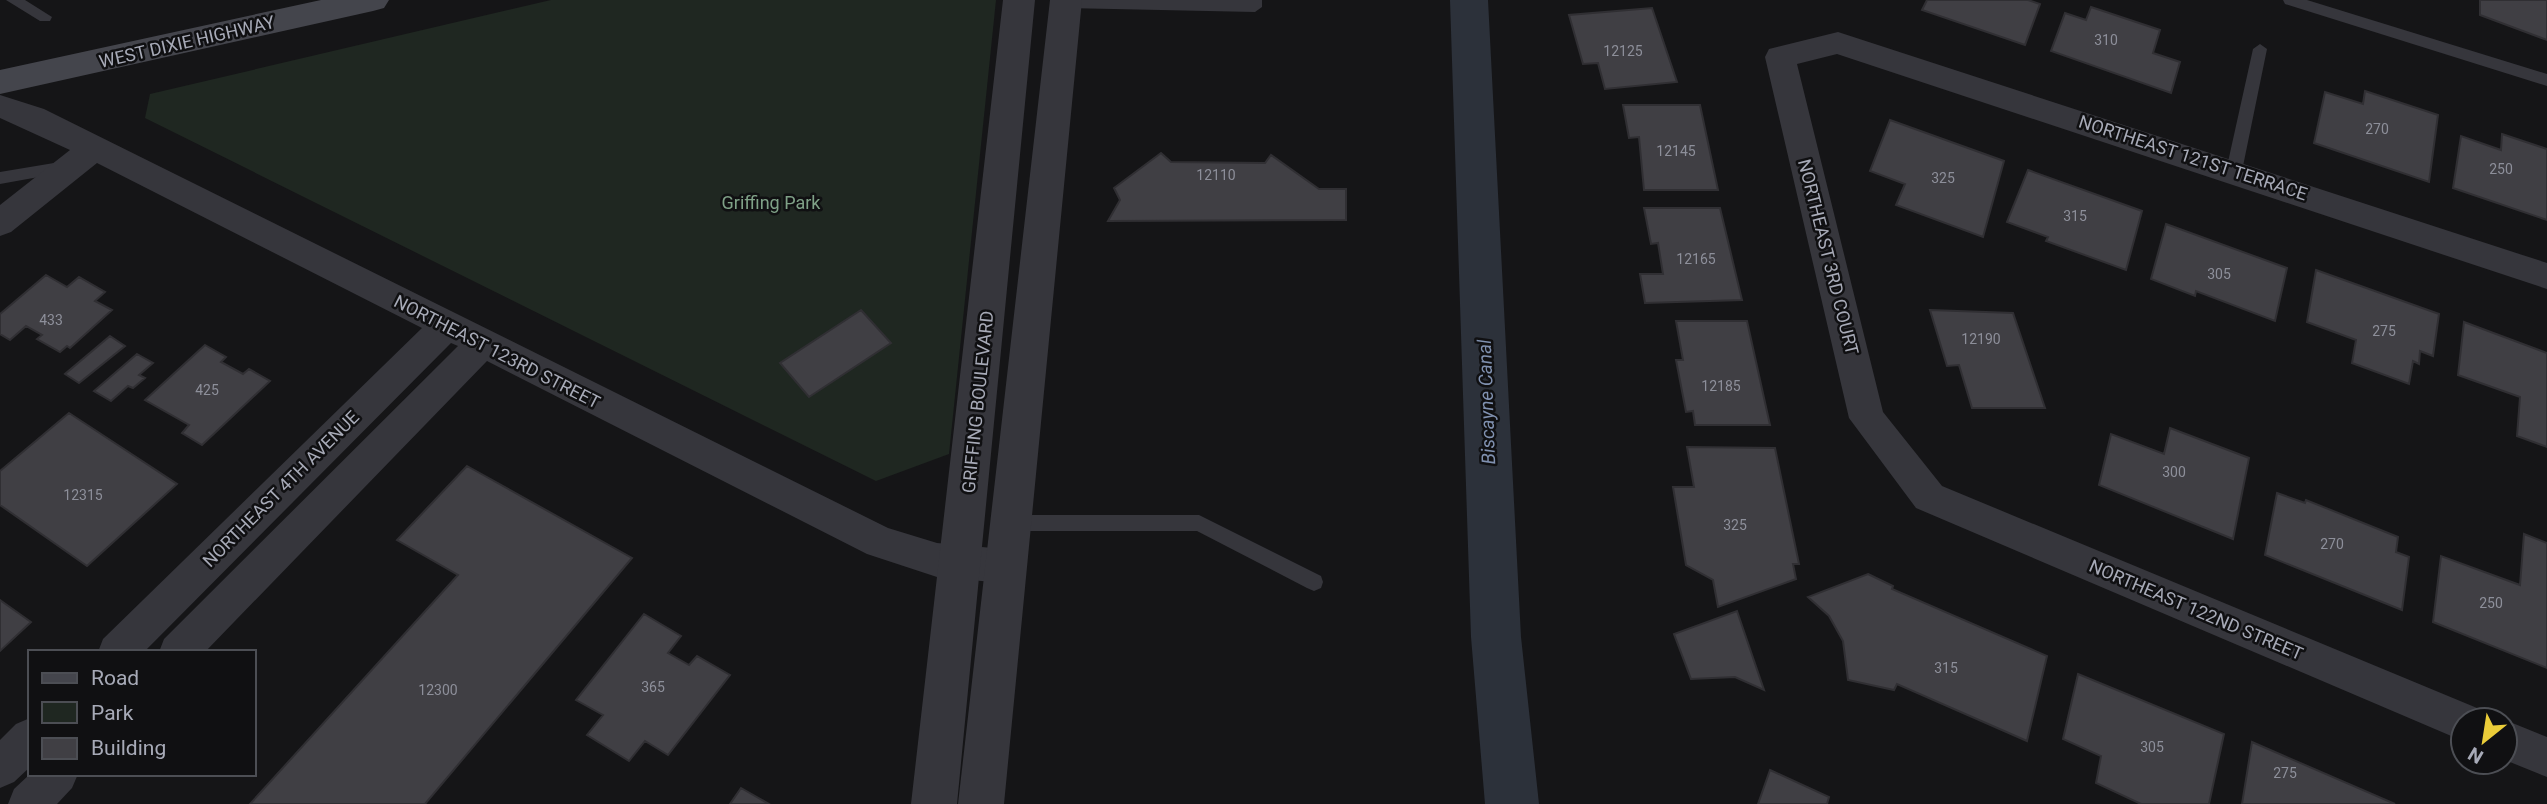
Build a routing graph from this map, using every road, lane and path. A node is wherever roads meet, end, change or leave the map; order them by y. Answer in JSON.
{"nodes":[{"id":1,"x":13,"y":0,"type":"edge"},
{"id":2,"x":373,"y":0,"type":"edge"},
{"id":3,"x":1019,"y":0,"type":"edge"},
{"id":4,"x":1255,"y":0,"type":"edge"},
{"id":5,"x":2290,"y":0,"type":"edge"},
{"id":6,"x":1066,"y":2,"type":"edge"},
{"id":7,"x":45,"y":17,"type":"dead end"},
{"id":8,"x":1838,"y":43,"type":"joint"},
{"id":9,"x":2260,"y":49,"type":"dead end"},
{"id":10,"x":2547,"y":80,"type":"edge"},
{"id":11,"x":0,"y":82,"type":"edge"},
{"id":12,"x":0,"y":106,"type":"edge"},
{"id":13,"x":82,"y":158,"type":"junction"},
{"id":14,"x":2234,"y":171,"type":"junction"},
{"id":15,"x":0,"y":178,"type":"edge"},
{"id":16,"x":0,"y":223,"type":"edge"},
{"id":17,"x":2547,"y":276,"type":"edge"},
{"id":18,"x":446,"y":326,"type":"junction"},
{"id":19,"x":482,"y":344,"type":"junction"},
{"id":20,"x":1929,"y":497,"type":"joint"},
{"id":21,"x":1009,"y":523,"type":"junction"},
{"id":22,"x":962,"y":563,"type":"junction"},
{"id":23,"x":1004,"y":566,"type":"junction"},
{"id":24,"x":1314,"y":582,"type":"dead end"},
{"id":25,"x":119,"y":650,"type":"edge"},
{"id":26,"x":180,"y":650,"type":"edge"},
{"id":27,"x":2449,"y":716,"type":"edge"},
{"id":28,"x":28,"y":740,"type":"edge"},
{"id":29,"x":2519,"y":746,"type":"edge"},
{"id":30,"x":2547,"y":757,"type":"edge"},
{"id":31,"x":0,"y":768,"type":"edge"},
{"id":32,"x":56,"y":776,"type":"edge"},
{"id":33,"x":29,"y":804,"type":"edge"},
{"id":34,"x":934,"y":804,"type":"edge"},
{"id":35,"x":981,"y":804,"type":"edge"}],
"edges":[{"from":1,"to":7,"type":"lane"},
{"from":2,"to":11,"type":"main road","name":"WEST DIXIE HIGHWAY"},
{"from":3,"to":22,"type":"street","name":"GRIFFING BOULEVARD"},
{"from":4,"to":6,"type":"lane"},
{"from":5,"to":10,"type":"lane"},
{"from":6,"to":21,"type":"street"},
{"from":8,"to":14,"type":"street","name":"NORTHEAST 121ST TERRACE"},
{"from":8,"to":20,"type":"street","name":"NORTHEAST 3RD COURT"},
{"from":9,"to":14,"type":"lane"},
{"from":12,"to":13,"type":"street","name":"NORTHEAST 123RD STREET"},
{"from":13,"to":15,"type":"lane"},
{"from":13,"to":16,"type":"street"},
{"from":13,"to":18,"type":"street","name":"NORTHEAST 123RD STREET"},
{"from":14,"to":17,"type":"street","name":"NORTHEAST 121ST TERRACE"},
{"from":18,"to":19,"type":"street","name":"NORTHEAST 123RD STREET"},
{"from":18,"to":25,"type":"street","name":"NORTHEAST 4TH AVENUE"},
{"from":19,"to":22,"type":"street","name":"NORTHEAST 123RD STREET"},
{"from":19,"to":26,"type":"street"},
{"from":20,"to":27,"type":"street","name":"NORTHEAST 122ND STREET"},
{"from":21,"to":23,"type":"street"},
{"from":21,"to":24,"type":"lane"},
{"from":22,"to":23,"type":"street","name":"NORTHEAST 123RD STREET"},
{"from":22,"to":34,"type":"street","name":"GRIFFING BOULEVARD"},
{"from":23,"to":35,"type":"street"},
{"from":28,"to":31,"type":"street"},
{"from":29,"to":30,"type":"street"},
{"from":32,"to":33,"type":"street"}]}
